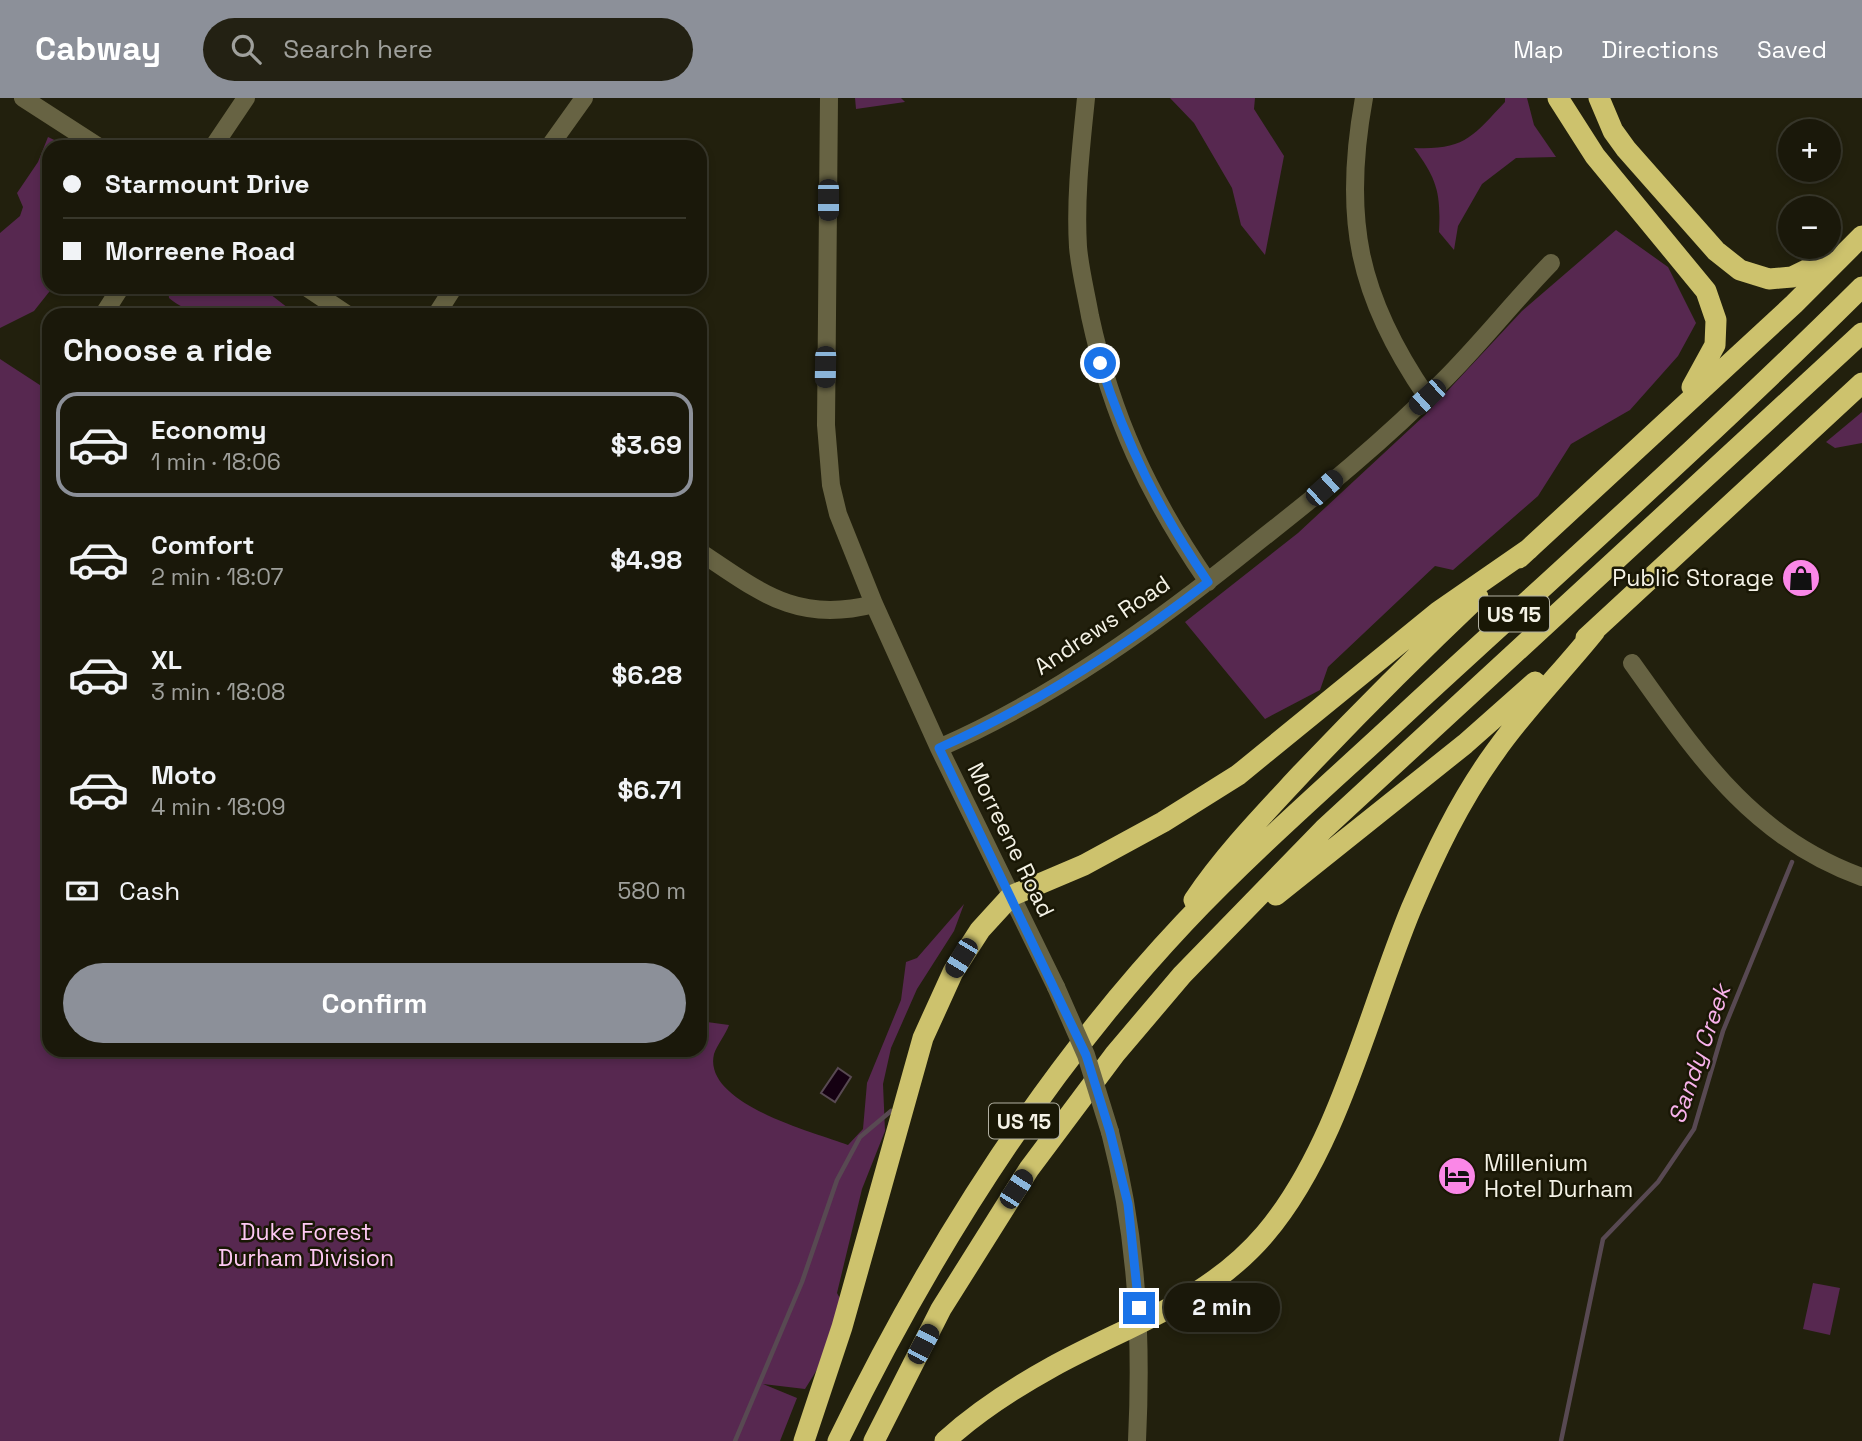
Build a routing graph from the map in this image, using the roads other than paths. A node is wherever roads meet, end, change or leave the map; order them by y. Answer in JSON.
{"nodes":[{"id":1,"x":23,"y":98,"type":"edge"},
{"id":2,"x":246,"y":98,"type":"edge"},
{"id":3,"x":584,"y":98,"type":"edge"},
{"id":4,"x":829,"y":98,"type":"edge"},
{"id":5,"x":1086,"y":98,"type":"edge"},
{"id":6,"x":1364,"y":98,"type":"edge"},
{"id":7,"x":1558,"y":98,"type":"edge"},
{"id":8,"x":1599,"y":98,"type":"edge"},
{"id":9,"x":88,"y":140,"type":"edge"},
{"id":10,"x":218,"y":140,"type":"edge"},
{"id":11,"x":555,"y":140,"type":"edge"},
{"id":12,"x":1857,"y":241,"type":"edge"},
{"id":13,"x":1551,"y":263,"type":"dead end"},
{"id":14,"x":1862,"y":287,"type":"edge"},
{"id":15,"x":316,"y":294,"type":"edge"},
{"id":16,"x":338,"y":308,"type":"edge"},
{"id":17,"x":1862,"y":333,"type":"edge"},
{"id":18,"x":1859,"y":388,"type":"edge"},
{"id":19,"x":1427,"y":397,"type":"junction"},
{"id":20,"x":1676,"y":413,"type":"junction"},
{"id":21,"x":1529,"y":549,"type":"junction"},
{"id":22,"x":707,"y":557,"type":"edge"},
{"id":23,"x":1208,"y":582,"type":"junction"},
{"id":24,"x":874,"y":604,"type":"junction"},
{"id":25,"x":1595,"y":631,"type":"junction"},
{"id":26,"x":1632,"y":663,"type":"dead end"},
{"id":27,"x":939,"y":748,"type":"junction"},
{"id":28,"x":1862,"y":877,"type":"edge"},
{"id":29,"x":1011,"y":896,"type":"junction"},
{"id":30,"x":1222,"y":931,"type":"junction"},
{"id":31,"x":1167,"y":942,"type":"junction"},
{"id":32,"x":1140,"y":1325,"type":"junction"},
{"id":33,"x":804,"y":1441,"type":"edge"},
{"id":34,"x":838,"y":1441,"type":"edge"},
{"id":35,"x":874,"y":1441,"type":"edge"},
{"id":36,"x":945,"y":1441,"type":"edge"},
{"id":37,"x":1137,"y":1441,"type":"edge"}],
"edges":[{"from":1,"to":9,"type":"street"},
{"from":2,"to":10,"type":"street"},
{"from":3,"to":11,"type":"street"},
{"from":4,"to":24,"type":"street","name":"Morreene Road"},
{"from":5,"to":23,"type":"street"},
{"from":6,"to":19,"type":"street"},
{"from":7,"to":20,"type":"highway"},
{"from":8,"to":12,"type":"highway"},
{"from":12,"to":20,"type":"highway"},
{"from":13,"to":19,"type":"street","name":"Andrews Road"},
{"from":14,"to":31,"type":"highway","number":"US 15"},
{"from":15,"to":16,"type":"street"},
{"from":17,"to":30,"type":"highway","number":"US 15"},
{"from":18,"to":25,"type":"highway"},
{"from":19,"to":23,"type":"street","name":"Andrews Road"},
{"from":20,"to":21,"type":"highway"},
{"from":21,"to":29,"type":"highway"},
{"from":21,"to":31,"type":"highway"},
{"from":22,"to":24,"type":"street"},
{"from":23,"to":27,"type":"street","name":"Andrews Road"},
{"from":24,"to":27,"type":"street","name":"Morreene Road"},
{"from":25,"to":30,"type":"highway"},
{"from":25,"to":32,"type":"highway"},
{"from":26,"to":28,"type":"street"},
{"from":27,"to":29,"type":"street","name":"Morreene Road"},
{"from":29,"to":32,"type":"street","name":"Morreene Road","bridge":true},
{"from":29,"to":33,"type":"highway"},
{"from":30,"to":35,"type":"highway","number":"US 15"},
{"from":31,"to":34,"type":"highway","number":"US 15"},
{"from":32,"to":36,"type":"highway"},
{"from":32,"to":37,"type":"street","name":"Morreene Road"}]}
